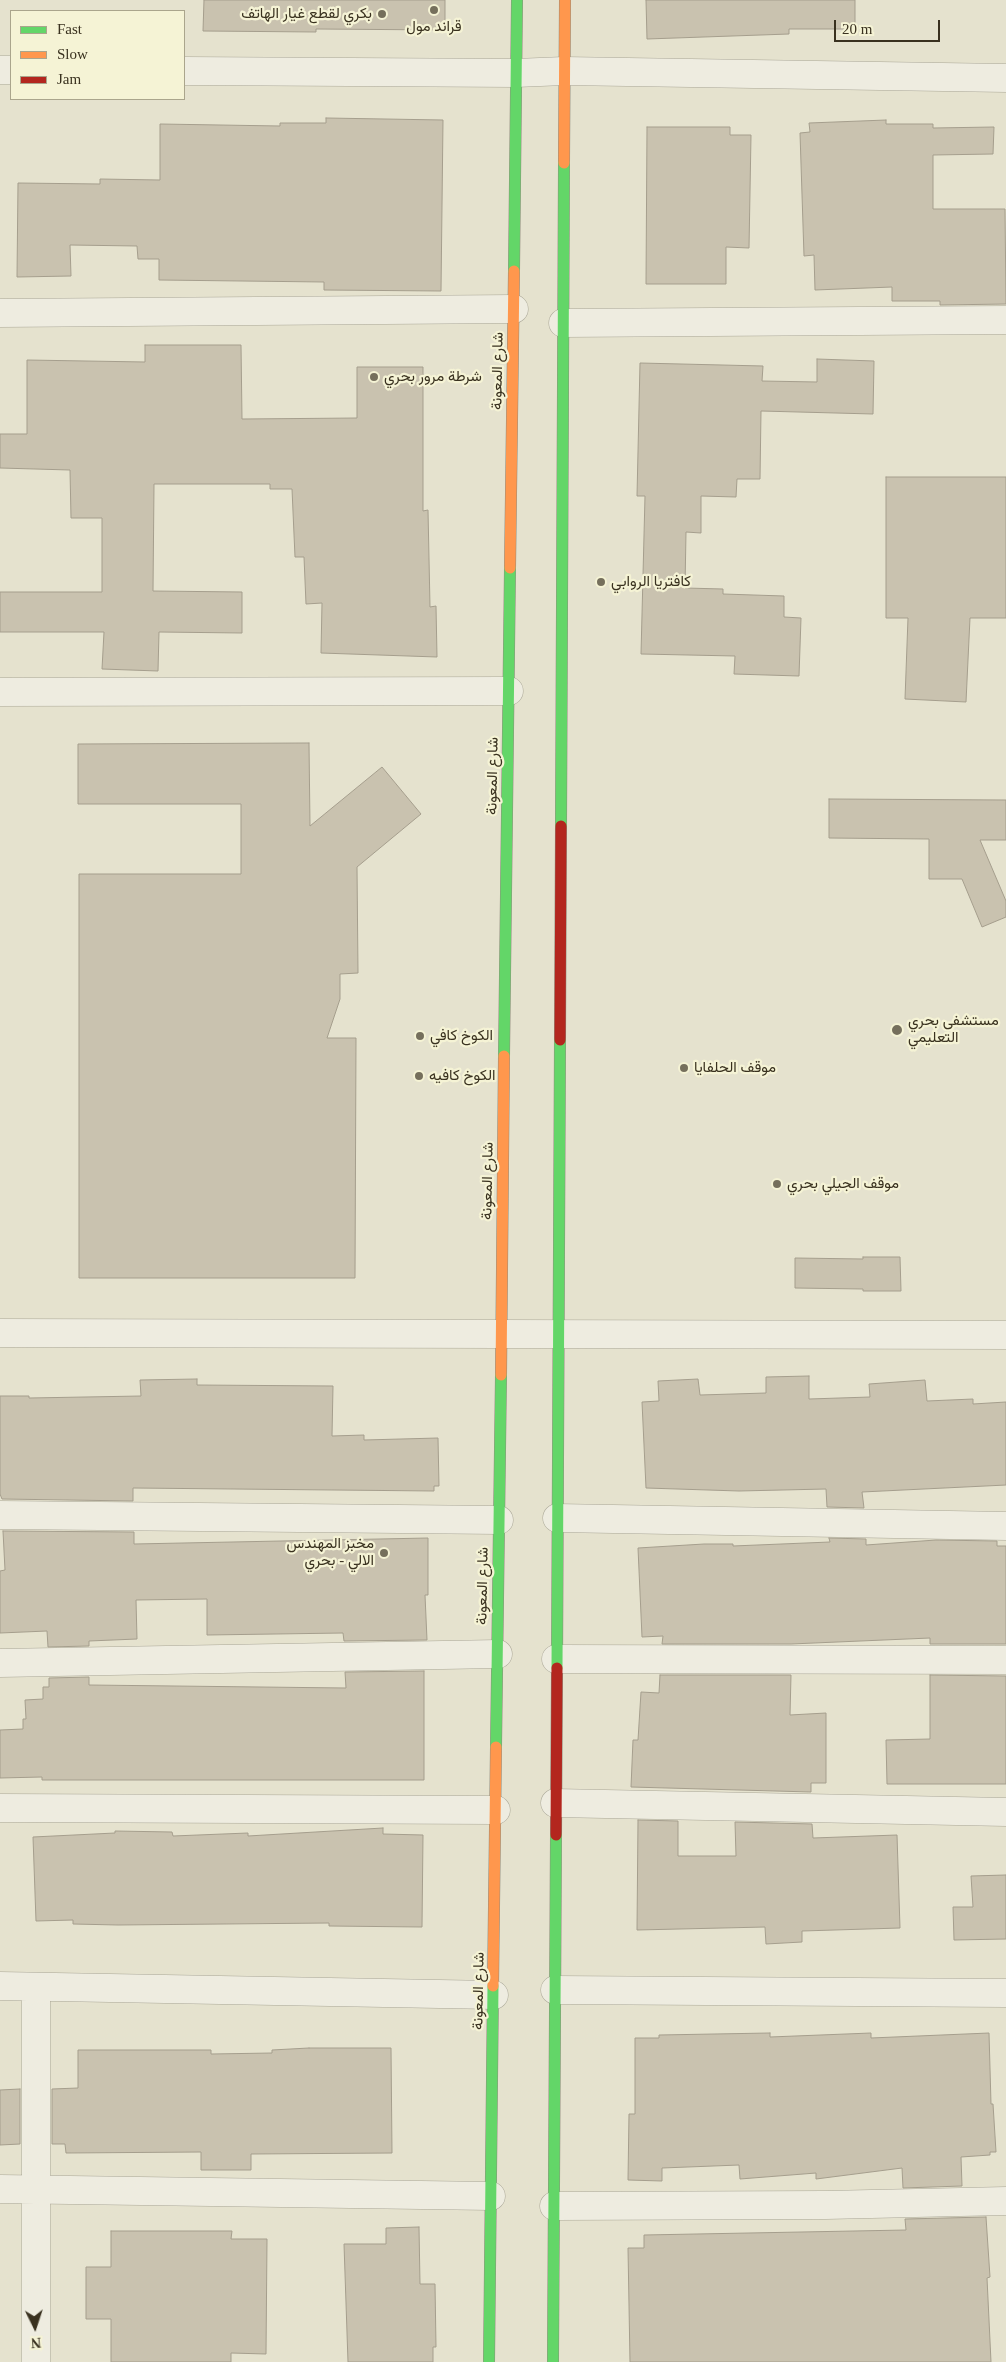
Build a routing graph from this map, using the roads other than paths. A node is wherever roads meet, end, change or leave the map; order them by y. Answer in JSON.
{"nodes":[{"id":1,"x":517,"y":0,"type":"edge"},
{"id":2,"x":564,"y":0,"type":"edge"},
{"id":3,"x":185,"y":71,"type":"edge"},
{"id":4,"x":564,"y":71,"type":"junction"},
{"id":5,"x":516,"y":73,"type":"junction"},
{"id":6,"x":1006,"y":78,"type":"edge"},
{"id":7,"x":514,"y":309,"type":"junction"},
{"id":8,"x":0,"y":313,"type":"edge"},
{"id":9,"x":1006,"y":320,"type":"edge"},
{"id":10,"x":563,"y":324,"type":"junction"},
{"id":11,"x":509,"y":691,"type":"junction"},
{"id":12,"x":0,"y":692,"type":"edge"},
{"id":13,"x":0,"y":1333,"type":"edge"},
{"id":14,"x":501,"y":1334,"type":"junction"},
{"id":15,"x":558,"y":1334,"type":"junction"},
{"id":16,"x":1006,"y":1335,"type":"edge"},
{"id":17,"x":0,"y":1515,"type":"edge"},
{"id":18,"x":557,"y":1518,"type":"junction"},
{"id":19,"x":499,"y":1520,"type":"junction"},
{"id":20,"x":1006,"y":1526,"type":"edge"},
{"id":21,"x":498,"y":1654,"type":"junction"},
{"id":22,"x":556,"y":1659,"type":"junction"},
{"id":23,"x":1006,"y":1660,"type":"edge"},
{"id":24,"x":0,"y":1663,"type":"edge"},
{"id":25,"x":556,"y":1803,"type":"junction"},
{"id":26,"x":0,"y":1808,"type":"edge"},
{"id":27,"x":496,"y":1810,"type":"junction"},
{"id":28,"x":1006,"y":1812,"type":"edge"},
{"id":29,"x":0,"y":1986,"type":"edge"},
{"id":30,"x":36,"y":1987,"type":"junction"},
{"id":31,"x":555,"y":1990,"type":"junction"},
{"id":32,"x":1006,"y":1993,"type":"edge"},
{"id":33,"x":494,"y":1995,"type":"junction"},
{"id":34,"x":0,"y":2189,"type":"edge"},
{"id":35,"x":37,"y":2189,"type":"junction"},
{"id":36,"x":491,"y":2196,"type":"junction"},
{"id":37,"x":1006,"y":2201,"type":"edge"},
{"id":38,"x":554,"y":2206,"type":"junction"},
{"id":39,"x":36,"y":2362,"type":"edge"},
{"id":40,"x":489,"y":2362,"type":"edge"},
{"id":41,"x":553,"y":2362,"type":"edge"}],
"edges":[{"from":1,"to":5,"type":"highway","name":"شارع المعونة"},
{"from":2,"to":4,"type":"highway"},
{"from":3,"to":5,"type":"street"},
{"from":4,"to":5,"type":"street"},
{"from":4,"to":6,"type":"street"},
{"from":4,"to":10,"type":"highway"},
{"from":5,"to":7,"type":"highway","name":"شارع المعونة"},
{"from":7,"to":8,"type":"street"},
{"from":7,"to":11,"type":"highway","name":"شارع المعونة"},
{"from":9,"to":10,"type":"street"},
{"from":10,"to":15,"type":"highway"},
{"from":11,"to":12,"type":"street"},
{"from":11,"to":14,"type":"highway","name":"شارع المعونة"},
{"from":13,"to":14,"type":"street"},
{"from":14,"to":15,"type":"street"},
{"from":14,"to":19,"type":"highway","name":"شارع المعونة"},
{"from":15,"to":16,"type":"street"},
{"from":15,"to":18,"type":"highway"},
{"from":17,"to":19,"type":"street"},
{"from":18,"to":20,"type":"street"},
{"from":18,"to":22,"type":"highway"},
{"from":19,"to":21,"type":"highway","name":"شارع المعونة"},
{"from":21,"to":24,"type":"street"},
{"from":21,"to":27,"type":"highway","name":"شارع المعونة"},
{"from":22,"to":23,"type":"street"},
{"from":22,"to":25,"type":"highway"},
{"from":25,"to":28,"type":"street"},
{"from":25,"to":31,"type":"highway"},
{"from":26,"to":27,"type":"street"},
{"from":27,"to":33,"type":"highway","name":"شارع المعونة"},
{"from":29,"to":30,"type":"street"},
{"from":30,"to":33,"type":"street"},
{"from":30,"to":35,"type":"street"},
{"from":31,"to":32,"type":"street"},
{"from":31,"to":38,"type":"highway"},
{"from":33,"to":36,"type":"highway","name":"شارع المعونة"},
{"from":34,"to":35,"type":"street"},
{"from":35,"to":36,"type":"street"},
{"from":35,"to":39,"type":"street"},
{"from":36,"to":40,"type":"highway","name":"شارع المعونة"},
{"from":37,"to":38,"type":"street"},
{"from":38,"to":41,"type":"highway"}]}
